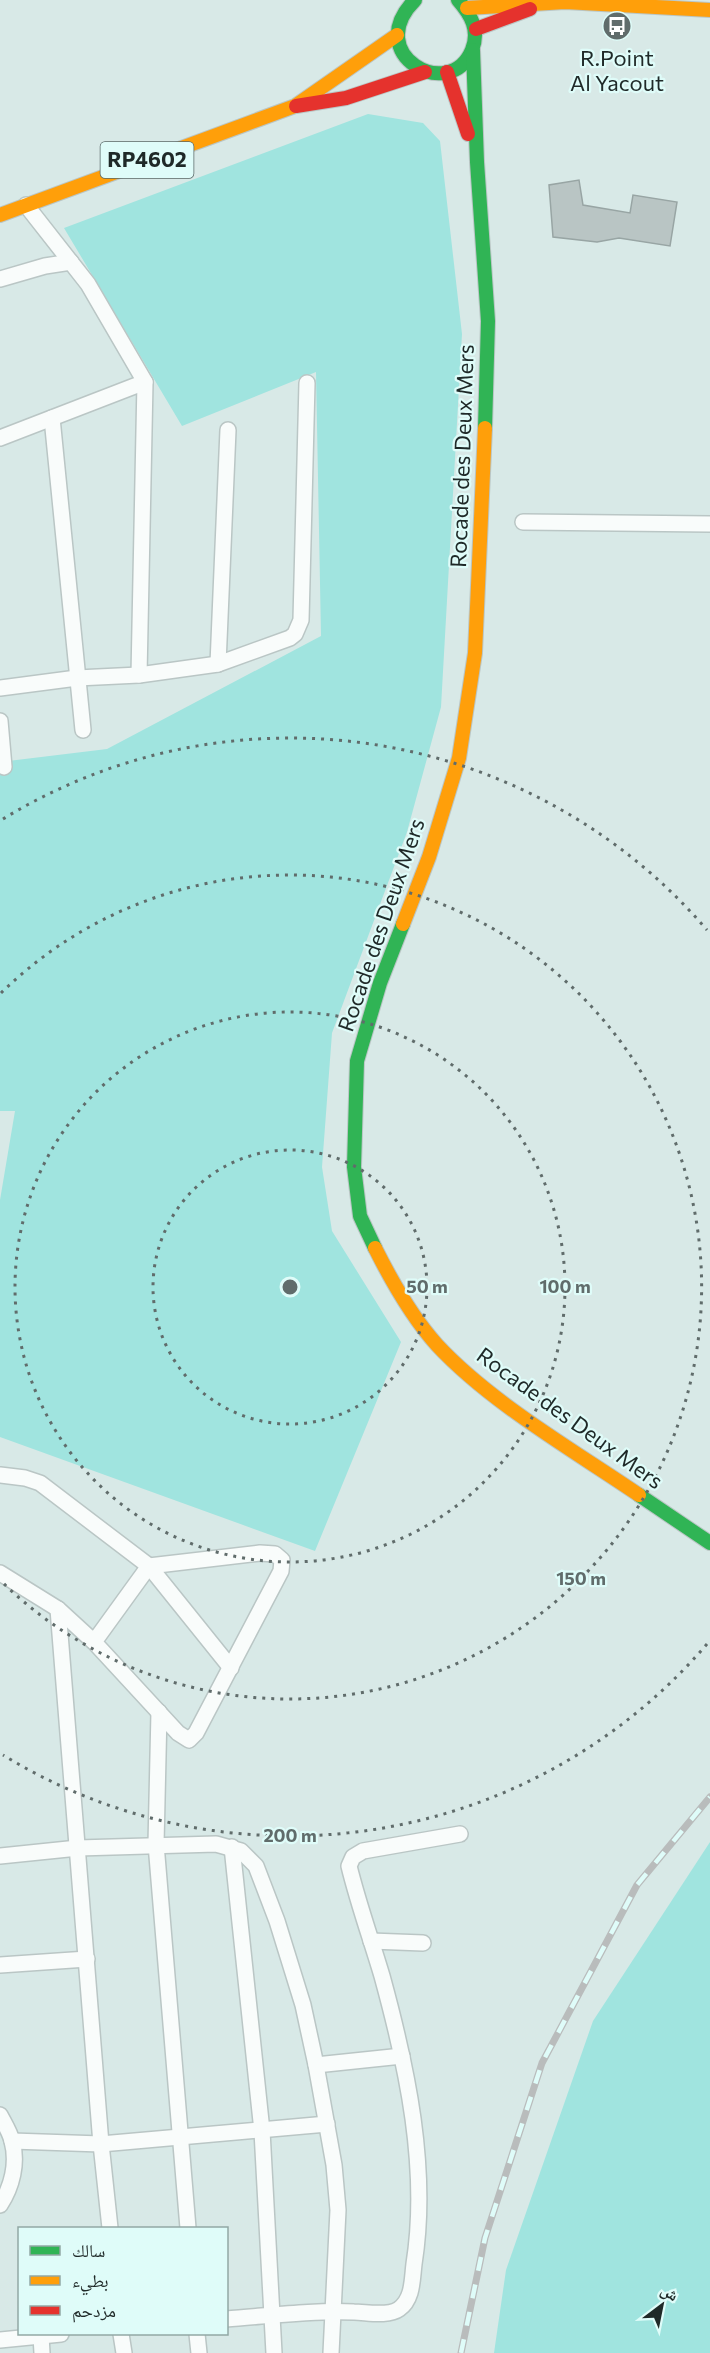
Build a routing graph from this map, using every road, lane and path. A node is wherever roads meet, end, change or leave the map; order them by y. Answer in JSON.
{"nodes":[{"id":1,"x":415,"y":0,"type":"edge"},
{"id":2,"x":510,"y":2,"type":"edge"},
{"id":3,"x":462,"y":4,"type":"edge"},
{"id":4,"x":540,"y":4,"type":"junction"},
{"id":5,"x":710,"y":10,"type":"edge"},
{"id":6,"x":396,"y":24,"type":"junction"},
{"id":7,"x":476,"y":29,"type":"junction"},
{"id":8,"x":473,"y":50,"type":"junction"},
{"id":9,"x":425,"y":72,"type":"junction"},
{"id":10,"x":447,"y":72,"type":"junction"},
{"id":11,"x":295,"y":106,"type":"junction"},
{"id":12,"x":477,"y":162,"type":"junction"},
{"id":13,"x":26,"y":205,"type":"junction"},
{"id":14,"x":0,"y":215,"type":"edge"},
{"id":15,"x":71,"y":262,"type":"junction"},
{"id":16,"x":0,"y":279,"type":"edge"},
{"id":17,"x":145,"y":382,"type":"junction"},
{"id":18,"x":307,"y":384,"type":"dead end"},
{"id":19,"x":52,"y":418,"type":"junction"},
{"id":20,"x":228,"y":430,"type":"dead end"},
{"id":21,"x":0,"y":438,"type":"edge"},
{"id":22,"x":523,"y":522,"type":"dead end"},
{"id":23,"x":710,"y":524,"type":"edge"},
{"id":24,"x":218,"y":664,"type":"junction"},
{"id":25,"x":139,"y":675,"type":"junction"},
{"id":26,"x":77,"y":678,"type":"junction"},
{"id":27,"x":0,"y":688,"type":"edge"},
{"id":28,"x":0,"y":722,"type":"edge"},
{"id":29,"x":83,"y":730,"type":"dead end"},
{"id":30,"x":4,"y":767,"type":"dead end"},
{"id":31,"x":0,"y":1475,"type":"edge"},
{"id":32,"x":710,"y":1543,"type":"edge"},
{"id":33,"x":149,"y":1566,"type":"junction"},
{"id":34,"x":0,"y":1573,"type":"edge"},
{"id":35,"x":58,"y":1609,"type":"junction"},
{"id":36,"x":94,"y":1642,"type":"junction"},
{"id":37,"x":231,"y":1668,"type":"junction"},
{"id":38,"x":159,"y":1712,"type":"junction"},
{"id":39,"x":460,"y":1834,"type":"dead end"},
{"id":40,"x":156,"y":1844,"type":"junction"},
{"id":41,"x":232,"y":1847,"type":"junction"},
{"id":42,"x":78,"y":1848,"type":"junction"},
{"id":43,"x":0,"y":1856,"type":"edge"},
{"id":44,"x":371,"y":1941,"type":"junction"},
{"id":45,"x":423,"y":1943,"type":"dead end"},
{"id":46,"x":87,"y":1959,"type":"junction"},
{"id":47,"x":0,"y":1965,"type":"edge"},
{"id":48,"x":402,"y":2056,"type":"junction"},
{"id":49,"x":316,"y":2065,"type":"junction"},
{"id":50,"x":0,"y":2115,"type":"edge"},
{"id":51,"x":327,"y":2124,"type":"junction"},
{"id":52,"x":262,"y":2131,"type":"junction"},
{"id":53,"x":180,"y":2136,"type":"junction"},
{"id":54,"x":12,"y":2141,"type":"junction"},
{"id":55,"x":101,"y":2144,"type":"junction"},
{"id":56,"x":0,"y":2205,"type":"edge"},
{"id":57,"x":110,"y":2227,"type":"edge"},
{"id":58,"x":188,"y":2227,"type":"edge"},
{"id":59,"x":333,"y":2311,"type":"junction"},
{"id":60,"x":273,"y":2316,"type":"junction"},
{"id":61,"x":228,"y":2319,"type":"edge"},
{"id":62,"x":51,"y":2335,"type":"edge"},
{"id":63,"x":121,"y":2335,"type":"edge"},
{"id":64,"x":197,"y":2335,"type":"edge"},
{"id":65,"x":41,"y":2336,"type":"junction"},
{"id":66,"x":0,"y":2340,"type":"edge"},
{"id":67,"x":42,"y":2353,"type":"edge"},
{"id":68,"x":124,"y":2353,"type":"edge"},
{"id":69,"x":199,"y":2353,"type":"edge"},
{"id":70,"x":274,"y":2353,"type":"edge"},
{"id":71,"x":331,"y":2353,"type":"edge"}],
"edges":[{"from":1,"to":6,"type":"main road","number":"RP4602"},
{"from":2,"to":3,"type":"main road"},
{"from":2,"to":4,"type":"main road"},
{"from":3,"to":7,"type":"main road"},
{"from":4,"to":5,"type":"main road"},
{"from":4,"to":7,"type":"main road"},
{"from":6,"to":9,"type":"main road"},
{"from":6,"to":11,"type":"main road","number":"RP4602"},
{"from":7,"to":8,"type":"main road"},
{"from":8,"to":10,"type":"main road"},
{"from":8,"to":12,"type":"main road","name":"Rocade des Deux Mers"},
{"from":9,"to":10,"type":"main road","number":"RP4602"},
{"from":9,"to":11,"type":"main road","number":"RP4602"},
{"from":10,"to":12,"type":"main road","name":"Rocade des Deux Mers"},
{"from":11,"to":13,"type":"main road","number":"RP4602"},
{"from":12,"to":32,"type":"main road","name":"Rocade des Deux Mers"},
{"from":13,"to":14,"type":"main road","number":"RP4602"},
{"from":13,"to":15,"type":"street"},
{"from":15,"to":16,"type":"street"},
{"from":15,"to":17,"type":"street"},
{"from":17,"to":19,"type":"street"},
{"from":17,"to":25,"type":"street"},
{"from":18,"to":24,"type":"street"},
{"from":19,"to":21,"type":"street"},
{"from":19,"to":26,"type":"street"},
{"from":20,"to":24,"type":"street"},
{"from":22,"to":23,"type":"street"},
{"from":24,"to":25,"type":"street"},
{"from":25,"to":26,"type":"street"},
{"from":26,"to":27,"type":"street"},
{"from":26,"to":29,"type":"street"},
{"from":28,"to":30,"type":"street"},
{"from":31,"to":33,"type":"street"},
{"from":33,"to":36,"type":"street"},
{"from":33,"to":37,"type":"street"},
{"from":33,"to":37,"type":"street"},
{"from":34,"to":35,"type":"street"},
{"from":35,"to":36,"type":"street"},
{"from":35,"to":42,"type":"street"},
{"from":36,"to":38,"type":"street"},
{"from":37,"to":38,"type":"street"},
{"from":38,"to":40,"type":"street"},
{"from":39,"to":44,"type":"street"},
{"from":40,"to":41,"type":"street"},
{"from":40,"to":42,"type":"street"},
{"from":40,"to":53,"type":"street"},
{"from":41,"to":49,"type":"street"},
{"from":41,"to":52,"type":"street"},
{"from":42,"to":43,"type":"street"},
{"from":42,"to":46,"type":"street"},
{"from":44,"to":45,"type":"street"},
{"from":44,"to":48,"type":"street"},
{"from":46,"to":47,"type":"street"},
{"from":46,"to":55,"type":"street"},
{"from":48,"to":49,"type":"street"},
{"from":48,"to":59,"type":"street"},
{"from":49,"to":51,"type":"street"},
{"from":50,"to":54,"type":"street"},
{"from":51,"to":52,"type":"street"},
{"from":51,"to":59,"type":"street"},
{"from":52,"to":53,"type":"street"},
{"from":52,"to":60,"type":"street"},
{"from":53,"to":55,"type":"street"},
{"from":53,"to":58,"type":"street"},
{"from":54,"to":55,"type":"street"},
{"from":54,"to":56,"type":"street"},
{"from":55,"to":57,"type":"street"},
{"from":59,"to":60,"type":"street"},
{"from":59,"to":71,"type":"street"},
{"from":60,"to":61,"type":"street"},
{"from":60,"to":70,"type":"street"},
{"from":62,"to":65,"type":"street"},
{"from":63,"to":68,"type":"street"},
{"from":64,"to":69,"type":"street"},
{"from":65,"to":66,"type":"street"},
{"from":65,"to":67,"type":"street"}]}
